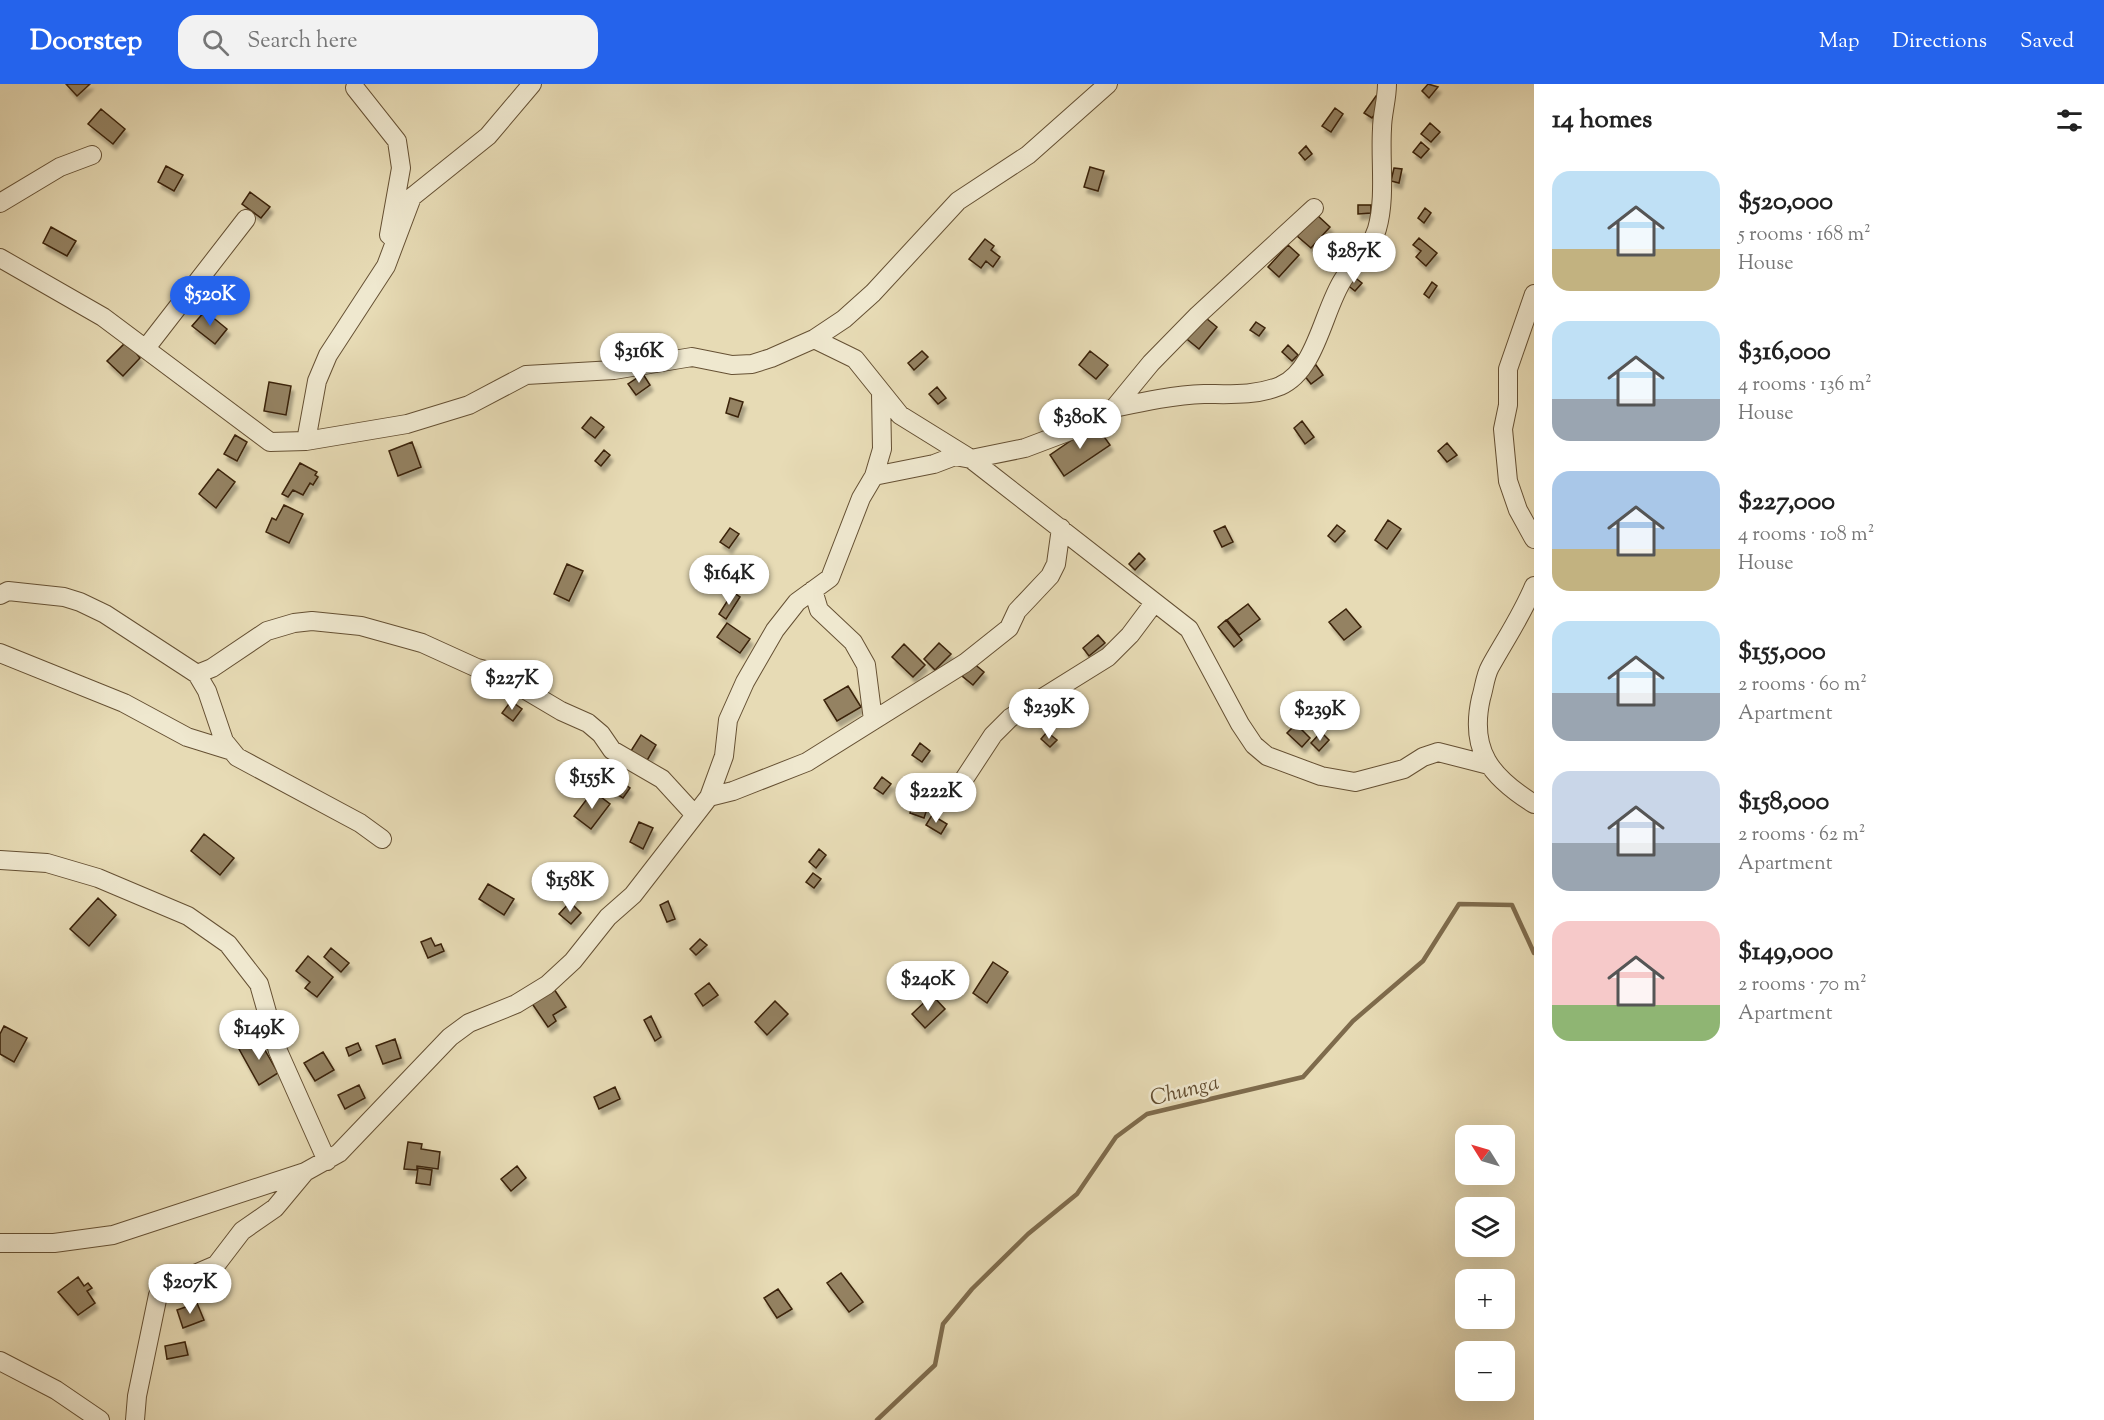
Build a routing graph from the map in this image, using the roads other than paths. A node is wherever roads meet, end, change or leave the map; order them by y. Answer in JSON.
{"nodes":[{"id":1,"x":532,"y":84,"type":"edge"},
{"id":2,"x":1108,"y":84,"type":"edge"},
{"id":3,"x":1387,"y":84,"type":"edge"},
{"id":4,"x":355,"y":88,"type":"dead end"},
{"id":5,"x":92,"y":155,"type":"dead end"},
{"id":6,"x":0,"y":203,"type":"edge"},
{"id":7,"x":1314,"y":208,"type":"dead end"},
{"id":8,"x":246,"y":219,"type":"dead end"},
{"id":9,"x":0,"y":258,"type":"edge"},
{"id":10,"x":386,"y":266,"type":"junction"},
{"id":11,"x":1534,"y":294,"type":"edge"},
{"id":12,"x":814,"y":339,"type":"junction"},
{"id":13,"x":146,"y":348,"type":"junction"},
{"id":14,"x":881,"y":393,"type":"junction"},
{"id":15,"x":1114,"y":408,"type":"junction"},
{"id":16,"x":306,"y":441,"type":"junction"},
{"id":17,"x":971,"y":459,"type":"junction"},
{"id":18,"x":874,"y":476,"type":"junction"},
{"id":19,"x":1061,"y":528,"type":"junction"},
{"id":20,"x":1534,"y":539,"type":"edge"},
{"id":21,"x":1534,"y":586,"type":"edge"},
{"id":22,"x":813,"y":590,"type":"junction"},
{"id":23,"x":0,"y":595,"type":"edge"},
{"id":24,"x":1154,"y":603,"type":"junction"},
{"id":25,"x":0,"y":653,"type":"edge"},
{"id":26,"x":197,"y":674,"type":"junction"},
{"id":27,"x":873,"y":720,"type":"junction"},
{"id":28,"x":232,"y":751,"type":"junction"},
{"id":29,"x":1489,"y":765,"type":"junction"},
{"id":30,"x":953,"y":796,"type":"dead end"},
{"id":31,"x":709,"y":797,"type":"junction"},
{"id":32,"x":1534,"y":804,"type":"edge"},
{"id":33,"x":695,"y":815,"type":"junction"},
{"id":34,"x":382,"y":839,"type":"dead end"},
{"id":35,"x":0,"y":860,"type":"edge"},
{"id":36,"x":327,"y":1161,"type":"junction"},
{"id":37,"x":305,"y":1172,"type":"junction"},
{"id":38,"x":0,"y":1243,"type":"edge"},
{"id":39,"x":0,"y":1361,"type":"edge"},
{"id":40,"x":100,"y":1420,"type":"edge"},
{"id":41,"x":135,"y":1420,"type":"edge"}],
"edges":[{"from":1,"to":10,"type":"street"},
{"from":2,"to":12,"type":"street"},
{"from":3,"to":15,"type":"street"},
{"from":4,"to":10,"type":"street"},
{"from":5,"to":6,"type":"street"},
{"from":7,"to":15,"type":"street"},
{"from":8,"to":13,"type":"street"},
{"from":9,"to":13,"type":"street"},
{"from":10,"to":16,"type":"street"},
{"from":11,"to":20,"type":"street"},
{"from":12,"to":14,"type":"street"},
{"from":12,"to":16,"type":"street"},
{"from":13,"to":16,"type":"street"},
{"from":14,"to":17,"type":"street"},
{"from":14,"to":18,"type":"street"},
{"from":15,"to":17,"type":"street"},
{"from":17,"to":18,"type":"street"},
{"from":17,"to":19,"type":"street"},
{"from":18,"to":22,"type":"street"},
{"from":19,"to":24,"type":"street"},
{"from":19,"to":27,"type":"street"},
{"from":21,"to":29,"type":"street"},
{"from":22,"to":27,"type":"street"},
{"from":22,"to":31,"type":"street"},
{"from":23,"to":26,"type":"street"},
{"from":24,"to":29,"type":"street"},
{"from":24,"to":30,"type":"street"},
{"from":25,"to":28,"type":"street"},
{"from":26,"to":28,"type":"street"},
{"from":26,"to":33,"type":"street"},
{"from":27,"to":31,"type":"street"},
{"from":28,"to":34,"type":"street"},
{"from":29,"to":32,"type":"street"},
{"from":31,"to":33,"type":"street"},
{"from":33,"to":36,"type":"street"},
{"from":35,"to":36,"type":"street"},
{"from":36,"to":37,"type":"street"},
{"from":37,"to":38,"type":"street"},
{"from":37,"to":41,"type":"street"},
{"from":39,"to":40,"type":"street"}]}
